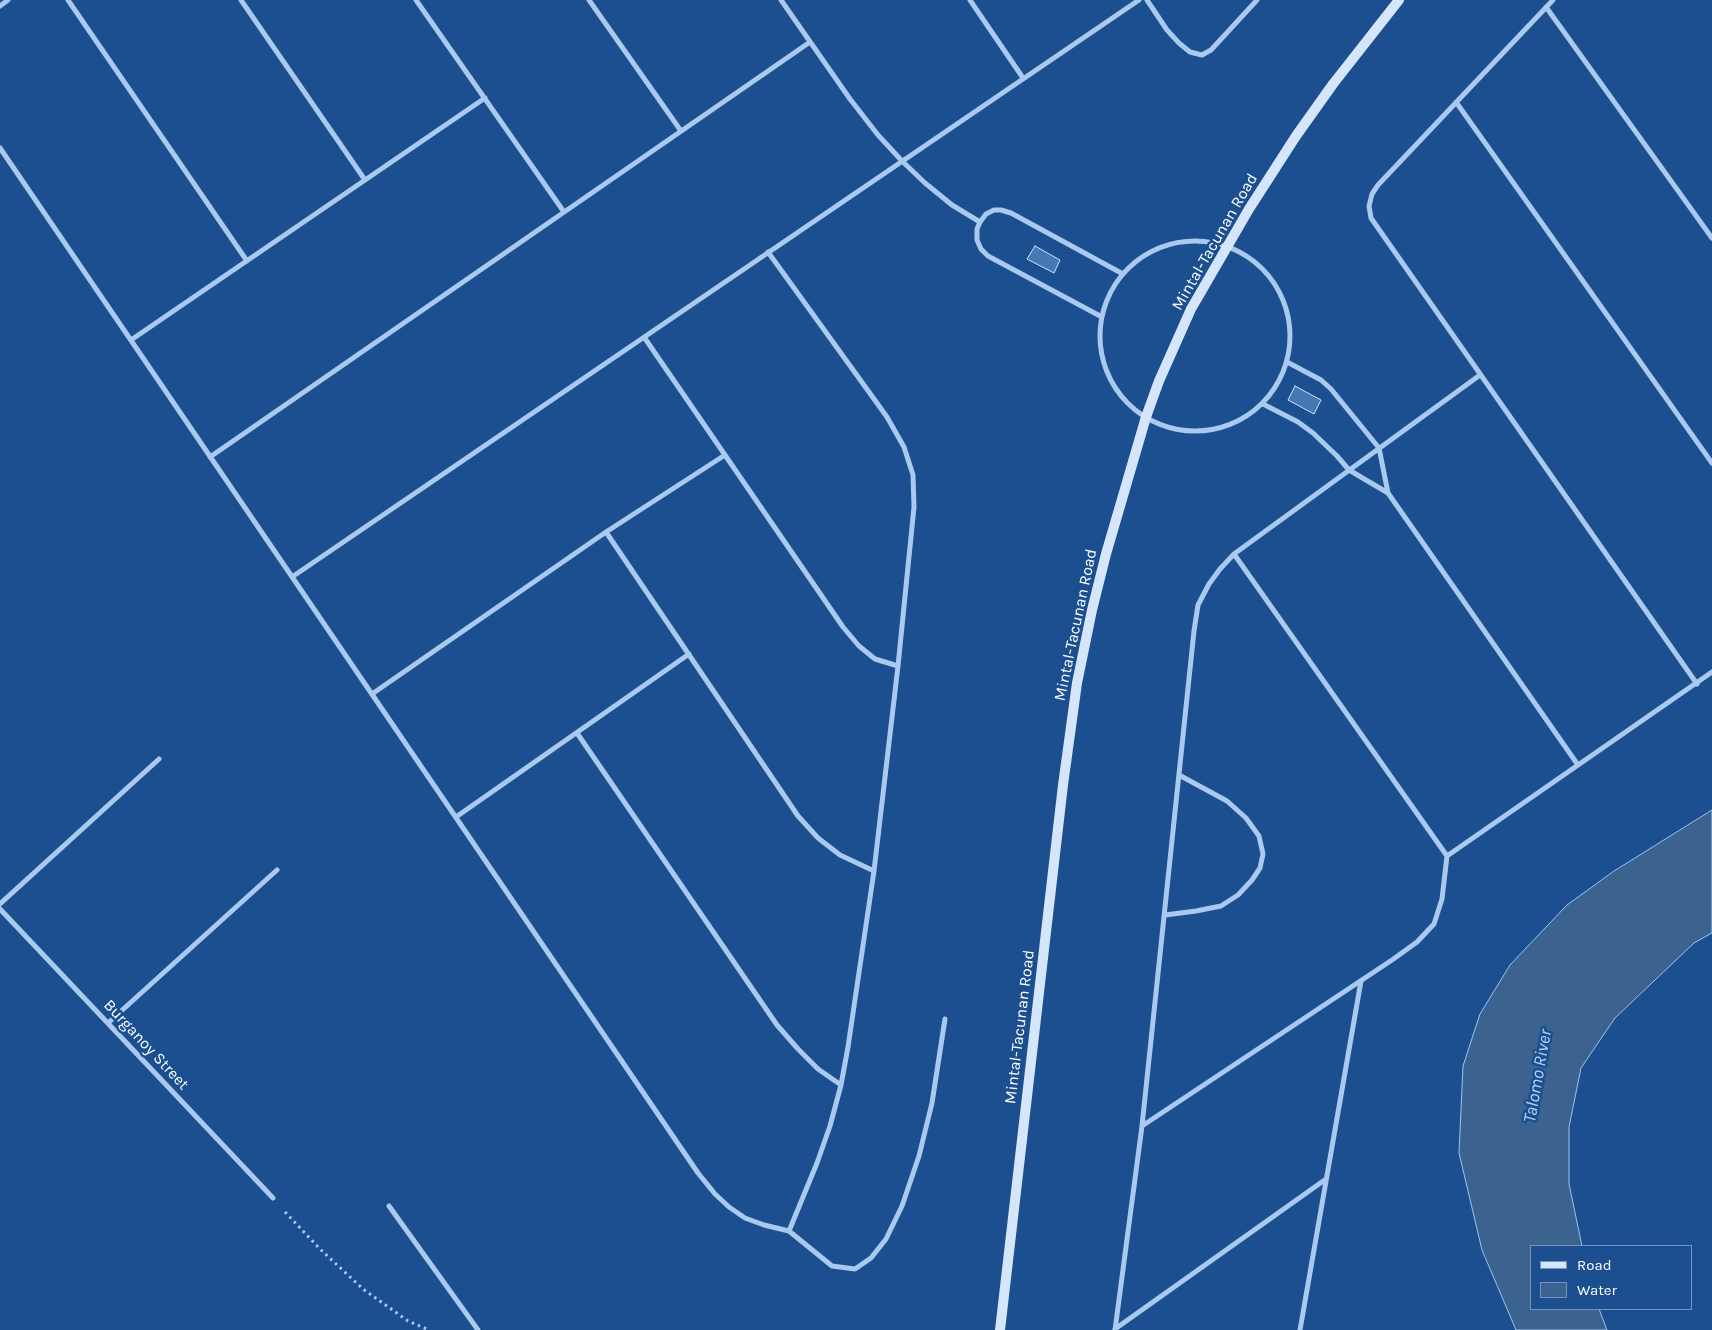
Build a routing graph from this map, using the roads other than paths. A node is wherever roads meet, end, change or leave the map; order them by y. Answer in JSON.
{"nodes":[{"id":1,"x":8,"y":0,"type":"edge"},
{"id":2,"x":68,"y":0,"type":"edge"},
{"id":3,"x":241,"y":0,"type":"edge"},
{"id":4,"x":416,"y":0,"type":"edge"},
{"id":5,"x":589,"y":0,"type":"edge"},
{"id":6,"x":781,"y":0,"type":"edge"},
{"id":7,"x":970,"y":0,"type":"edge"},
{"id":8,"x":1139,"y":0,"type":"edge"},
{"id":9,"x":1147,"y":0,"type":"edge"},
{"id":10,"x":1257,"y":0,"type":"edge"},
{"id":11,"x":1399,"y":0,"type":"edge"},
{"id":12,"x":1553,"y":0,"type":"edge"},
{"id":13,"x":0,"y":6,"type":"edge"},
{"id":14,"x":1546,"y":7,"type":"junction"},
{"id":15,"x":810,"y":42,"type":"junction"},
{"id":16,"x":1024,"y":78,"type":"junction"},
{"id":17,"x":485,"y":98,"type":"junction"},
{"id":18,"x":1456,"y":102,"type":"junction"},
{"id":19,"x":681,"y":131,"type":"junction"},
{"id":20,"x":0,"y":148,"type":"edge"},
{"id":21,"x":902,"y":162,"type":"junction"},
{"id":22,"x":365,"y":180,"type":"junction"},
{"id":23,"x":564,"y":212,"type":"junction"},
{"id":24,"x":980,"y":222,"type":"junction"},
{"id":25,"x":1712,"y":238,"type":"edge"},
{"id":26,"x":1227,"y":247,"type":"junction"},
{"id":27,"x":768,"y":252,"type":"junction"},
{"id":28,"x":247,"y":260,"type":"junction"},
{"id":29,"x":1123,"y":274,"type":"junction"},
{"id":30,"x":1102,"y":317,"type":"junction"},
{"id":31,"x":644,"y":337,"type":"junction"},
{"id":32,"x":131,"y":340,"type":"junction"},
{"id":33,"x":1287,"y":362,"type":"junction"},
{"id":34,"x":1480,"y":375,"type":"junction"},
{"id":35,"x":1263,"y":404,"type":"junction"},
{"id":36,"x":1146,"y":417,"type":"junction"},
{"id":37,"x":1379,"y":448,"type":"junction"},
{"id":38,"x":725,"y":455,"type":"junction"},
{"id":39,"x":210,"y":457,"type":"junction"},
{"id":40,"x":1712,"y":463,"type":"edge"},
{"id":41,"x":1349,"y":470,"type":"junction"},
{"id":42,"x":1388,"y":493,"type":"junction"},
{"id":43,"x":606,"y":532,"type":"junction"},
{"id":44,"x":1234,"y":554,"type":"junction"},
{"id":45,"x":292,"y":577,"type":"junction"},
{"id":46,"x":689,"y":654,"type":"junction"},
{"id":47,"x":898,"y":666,"type":"junction"},
{"id":48,"x":1712,"y":672,"type":"edge"},
{"id":49,"x":1697,"y":684,"type":"junction"},
{"id":50,"x":372,"y":694,"type":"junction"},
{"id":51,"x":577,"y":733,"type":"junction"},
{"id":52,"x":159,"y":758,"type":"dead end"},
{"id":53,"x":1578,"y":765,"type":"junction"},
{"id":54,"x":1179,"y":775,"type":"junction"},
{"id":55,"x":456,"y":817,"type":"junction"},
{"id":56,"x":1447,"y":856,"type":"junction"},
{"id":57,"x":277,"y":870,"type":"dead end"},
{"id":58,"x":874,"y":871,"type":"junction"},
{"id":59,"x":0,"y":904,"type":"edge"},
{"id":60,"x":0,"y":909,"type":"edge"},
{"id":61,"x":1165,"y":915,"type":"junction"},
{"id":62,"x":1361,"y":980,"type":"junction"},
{"id":63,"x":945,"y":1019,"type":"dead end"},
{"id":64,"x":108,"y":1023,"type":"junction"},
{"id":65,"x":841,"y":1085,"type":"junction"},
{"id":66,"x":1142,"y":1126,"type":"junction"},
{"id":67,"x":1326,"y":1179,"type":"junction"},
{"id":68,"x":273,"y":1198,"type":"road end"},
{"id":69,"x":389,"y":1206,"type":"dead end"},
{"id":70,"x":789,"y":1231,"type":"junction"},
{"id":71,"x":478,"y":1330,"type":"edge"},
{"id":72,"x":1000,"y":1330,"type":"edge"},
{"id":73,"x":1115,"y":1330,"type":"edge"},
{"id":74,"x":1300,"y":1330,"type":"edge"}],
"edges":[{"from":1,"to":13,"type":"street"},
{"from":2,"to":28,"type":"street"},
{"from":3,"to":22,"type":"street"},
{"from":4,"to":17,"type":"street"},
{"from":5,"to":19,"type":"street"},
{"from":6,"to":15,"type":"street"},
{"from":7,"to":16,"type":"street"},
{"from":8,"to":16,"type":"street"},
{"from":9,"to":10,"type":"street"},
{"from":11,"to":26,"type":"street","name":"Mintal-Tacunan Road"},
{"from":12,"to":14,"type":"street"},
{"from":14,"to":18,"type":"street"},
{"from":14,"to":25,"type":"street"},
{"from":15,"to":19,"type":"street"},
{"from":15,"to":21,"type":"street"},
{"from":16,"to":21,"type":"street"},
{"from":17,"to":22,"type":"street"},
{"from":17,"to":23,"type":"street"},
{"from":18,"to":34,"type":"street"},
{"from":18,"to":40,"type":"street"},
{"from":19,"to":23,"type":"street"},
{"from":20,"to":32,"type":"street"},
{"from":21,"to":24,"type":"street"},
{"from":21,"to":27,"type":"street"},
{"from":22,"to":28,"type":"street"},
{"from":23,"to":39,"type":"street"},
{"from":24,"to":29,"type":"street"},
{"from":24,"to":30,"type":"street"},
{"from":26,"to":29,"type":"street"},
{"from":26,"to":33,"type":"street"},
{"from":26,"to":36,"type":"street","name":"Mintal-Tacunan Road"},
{"from":27,"to":31,"type":"street"},
{"from":27,"to":47,"type":"street"},
{"from":28,"to":32,"type":"street"},
{"from":29,"to":30,"type":"street"},
{"from":30,"to":36,"type":"street"},
{"from":31,"to":38,"type":"street"},
{"from":31,"to":45,"type":"street"},
{"from":32,"to":39,"type":"street"},
{"from":33,"to":35,"type":"street"},
{"from":33,"to":37,"type":"street"},
{"from":34,"to":37,"type":"street"},
{"from":34,"to":49,"type":"street"},
{"from":35,"to":36,"type":"street"},
{"from":35,"to":41,"type":"street"},
{"from":36,"to":72,"type":"street","name":"Mintal-Tacunan Road"},
{"from":37,"to":41,"type":"street"},
{"from":37,"to":42,"type":"street"},
{"from":38,"to":43,"type":"street"},
{"from":38,"to":47,"type":"street"},
{"from":39,"to":45,"type":"street"},
{"from":41,"to":42,"type":"street"},
{"from":41,"to":44,"type":"street"},
{"from":42,"to":53,"type":"street"},
{"from":43,"to":46,"type":"street"},
{"from":43,"to":50,"type":"street"},
{"from":44,"to":54,"type":"street"},
{"from":44,"to":56,"type":"street"},
{"from":45,"to":50,"type":"street"},
{"from":46,"to":51,"type":"street"},
{"from":46,"to":58,"type":"street"},
{"from":47,"to":58,"type":"street"},
{"from":48,"to":49,"type":"street"},
{"from":49,"to":53,"type":"street"},
{"from":50,"to":55,"type":"street"},
{"from":51,"to":55,"type":"street"},
{"from":51,"to":65,"type":"street"},
{"from":52,"to":59,"type":"street"},
{"from":53,"to":56,"type":"street"},
{"from":54,"to":61,"type":"street"},
{"from":54,"to":61,"type":"street"},
{"from":55,"to":70,"type":"street"},
{"from":56,"to":62,"type":"street"},
{"from":57,"to":64,"type":"street"},
{"from":58,"to":65,"type":"street"},
{"from":60,"to":64,"type":"street","name":"Burganoy Street"},
{"from":61,"to":66,"type":"street"},
{"from":62,"to":66,"type":"street"},
{"from":62,"to":67,"type":"street"},
{"from":63,"to":70,"type":"street"},
{"from":64,"to":68,"type":"street","name":"Burganoy Street"},
{"from":65,"to":70,"type":"street"},
{"from":66,"to":73,"type":"street"},
{"from":67,"to":73,"type":"street"},
{"from":67,"to":74,"type":"street"},
{"from":69,"to":71,"type":"street"}]}
